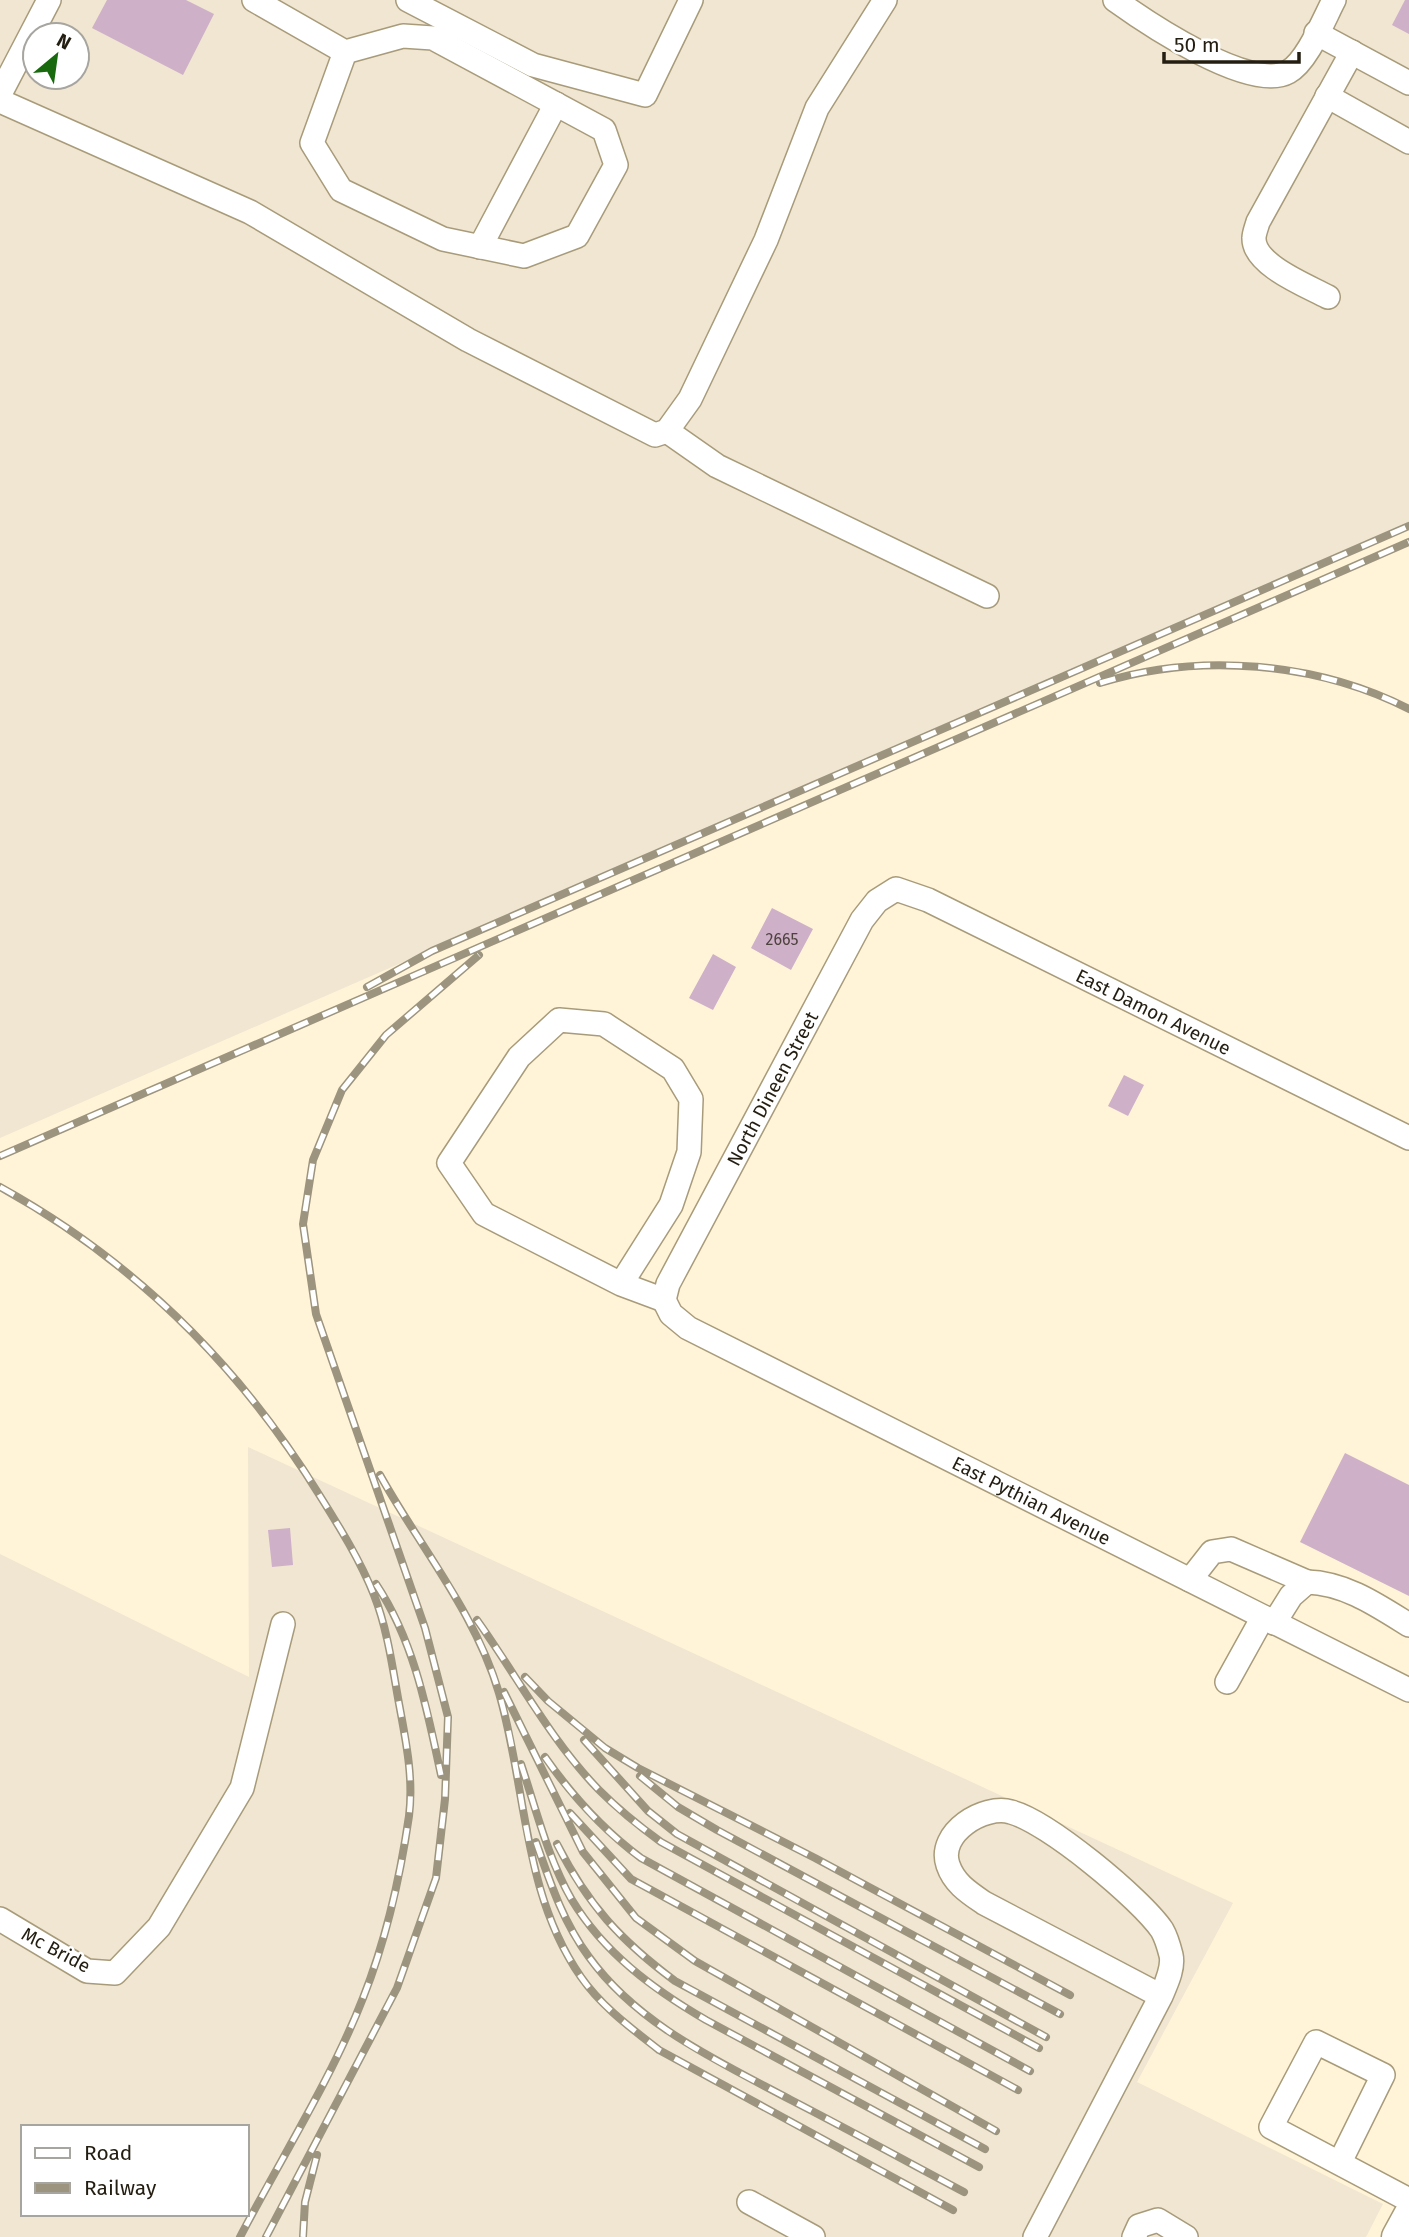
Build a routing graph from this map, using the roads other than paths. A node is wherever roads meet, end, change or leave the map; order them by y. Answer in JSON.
{"nodes":[{"id":1,"x":49,"y":0,"type":"edge"},
{"id":2,"x":254,"y":0,"type":"edge"},
{"id":3,"x":408,"y":0,"type":"edge"},
{"id":4,"x":691,"y":0,"type":"edge"},
{"id":5,"x":885,"y":0,"type":"edge"},
{"id":6,"x":1115,"y":0,"type":"edge"},
{"id":7,"x":1334,"y":0,"type":"edge"},
{"id":8,"x":1316,"y":33,"type":"junction"},
{"id":9,"x":345,"y":52,"type":"junction"},
{"id":10,"x":1352,"y":52,"type":"junction"},
{"id":11,"x":1409,"y":83,"type":"edge"},
{"id":12,"x":0,"y":94,"type":"edge"},
{"id":13,"x":1327,"y":96,"type":"junction"},
{"id":14,"x":0,"y":101,"type":"edge"},
{"id":15,"x":556,"y":104,"type":"junction"},
{"id":16,"x":1409,"y":142,"type":"edge"},
{"id":17,"x":481,"y":247,"type":"junction"},
{"id":18,"x":1328,"y":297,"type":"dead end"},
{"id":19,"x":667,"y":431,"type":"junction"},
{"id":20,"x":987,"y":596,"type":"dead end"},
{"id":21,"x":896,"y":889,"type":"joint"},
{"id":22,"x":1409,"y":1138,"type":"edge"},
{"id":23,"x":621,"y":1283,"type":"junction"},
{"id":24,"x":664,"y":1300,"type":"junction"},
{"id":25,"x":1190,"y":1580,"type":"junction"},
{"id":26,"x":1307,"y":1582,"type":"junction"},
{"id":27,"x":1268,"y":1620,"type":"junction"},
{"id":28,"x":283,"y":1624,"type":"dead end"},
{"id":29,"x":1409,"y":1625,"type":"edge"},
{"id":30,"x":1227,"y":1682,"type":"dead end"},
{"id":31,"x":1409,"y":1690,"type":"edge"},
{"id":32,"x":0,"y":1919,"type":"edge"},
{"id":33,"x":1161,"y":1996,"type":"junction"},
{"id":34,"x":1340,"y":2162,"type":"junction"},
{"id":35,"x":1409,"y":2200,"type":"edge"},
{"id":36,"x":749,"y":2202,"type":"dead end"},
{"id":37,"x":1409,"y":2215,"type":"edge"},
{"id":38,"x":813,"y":2237,"type":"edge"},
{"id":39,"x":1035,"y":2237,"type":"edge"},
{"id":40,"x":1134,"y":2237,"type":"edge"},
{"id":41,"x":1186,"y":2237,"type":"edge"},
{"id":42,"x":1397,"y":2237,"type":"edge"}],
"edges":[{"from":1,"to":12,"type":"street"},
{"from":2,"to":9,"type":"street"},
{"from":3,"to":4,"type":"street"},
{"from":5,"to":19,"type":"street"},
{"from":6,"to":8,"type":"street"},
{"from":7,"to":8,"type":"street"},
{"from":8,"to":10,"type":"street"},
{"from":9,"to":15,"type":"street"},
{"from":9,"to":17,"type":"street"},
{"from":10,"to":11,"type":"street"},
{"from":10,"to":13,"type":"street"},
{"from":13,"to":16,"type":"street"},
{"from":13,"to":18,"type":"street"},
{"from":14,"to":19,"type":"street"},
{"from":15,"to":17,"type":"street"},
{"from":15,"to":17,"type":"street"},
{"from":19,"to":20,"type":"street"},
{"from":21,"to":22,"type":"street","name":"East Damon Avenue"},
{"from":21,"to":24,"type":"street","name":"North Dineen Street"},
{"from":23,"to":23,"type":"street"},
{"from":23,"to":24,"type":"street"},
{"from":24,"to":25,"type":"street","name":"East Pythian Avenue"},
{"from":25,"to":26,"type":"street"},
{"from":25,"to":27,"type":"street","name":"East Pythian Avenue"},
{"from":26,"to":27,"type":"street"},
{"from":26,"to":29,"type":"street"},
{"from":27,"to":30,"type":"street"},
{"from":27,"to":31,"type":"street","name":"East Pythian Avenue"},
{"from":28,"to":32,"type":"street","name":"Mc Bride"},
{"from":33,"to":33,"type":"street"},
{"from":33,"to":39,"type":"street"},
{"from":34,"to":34,"type":"street"},
{"from":34,"to":35,"type":"street"},
{"from":36,"to":38,"type":"street"},
{"from":37,"to":42,"type":"main road"},
{"from":40,"to":41,"type":"street"}]}
